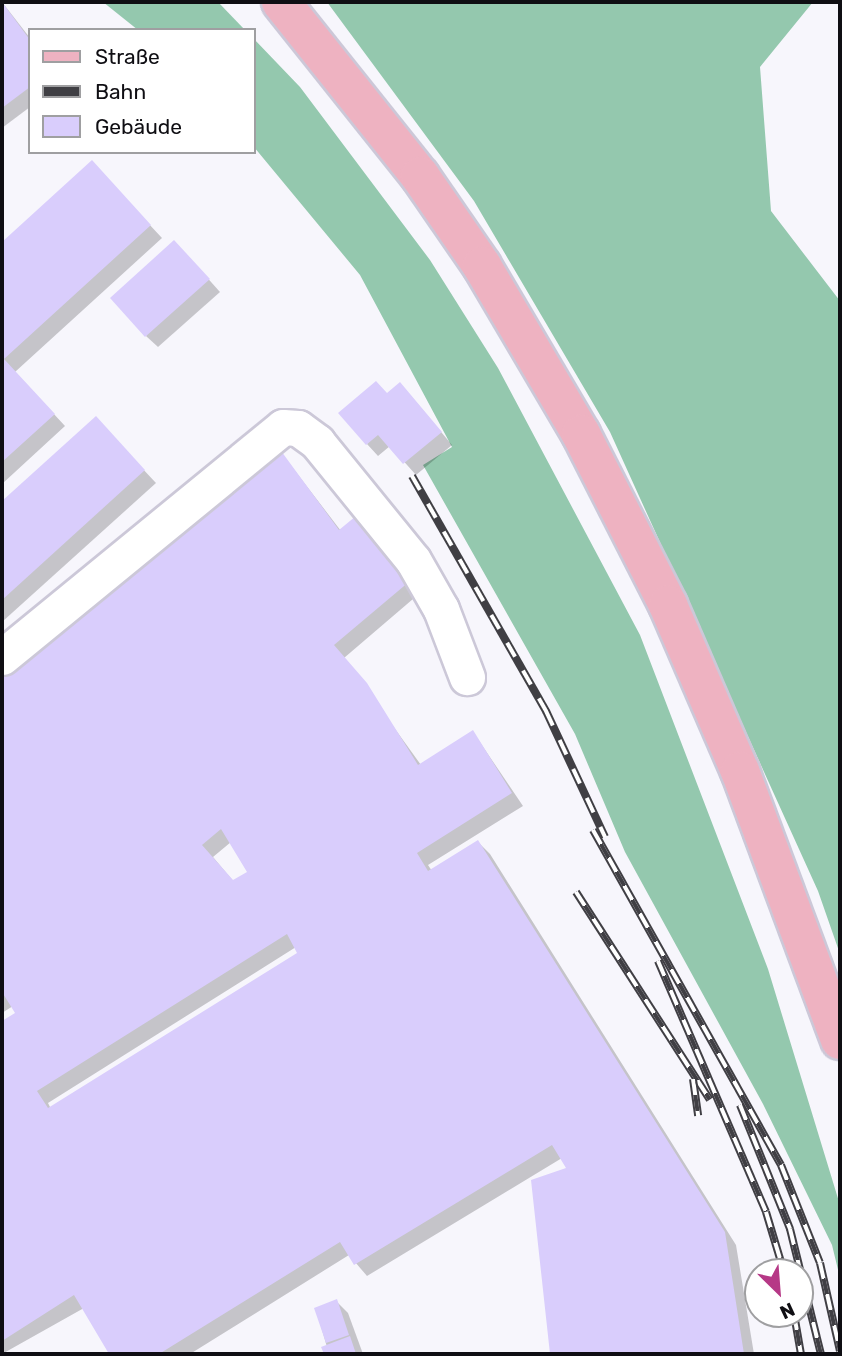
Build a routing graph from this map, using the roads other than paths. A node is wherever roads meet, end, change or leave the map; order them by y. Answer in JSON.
{"nodes":[{"id":1,"x":281,"y":2,"type":"edge"},
{"id":2,"x":2,"y":657,"type":"edge"},
{"id":3,"x":467,"y":677,"type":"dead end"},
{"id":4,"x":840,"y":1040,"type":"edge"}],
"edges":[{"from":1,"to":4,"type":"main road"},
{"from":2,"to":3,"type":"lane"}]}
